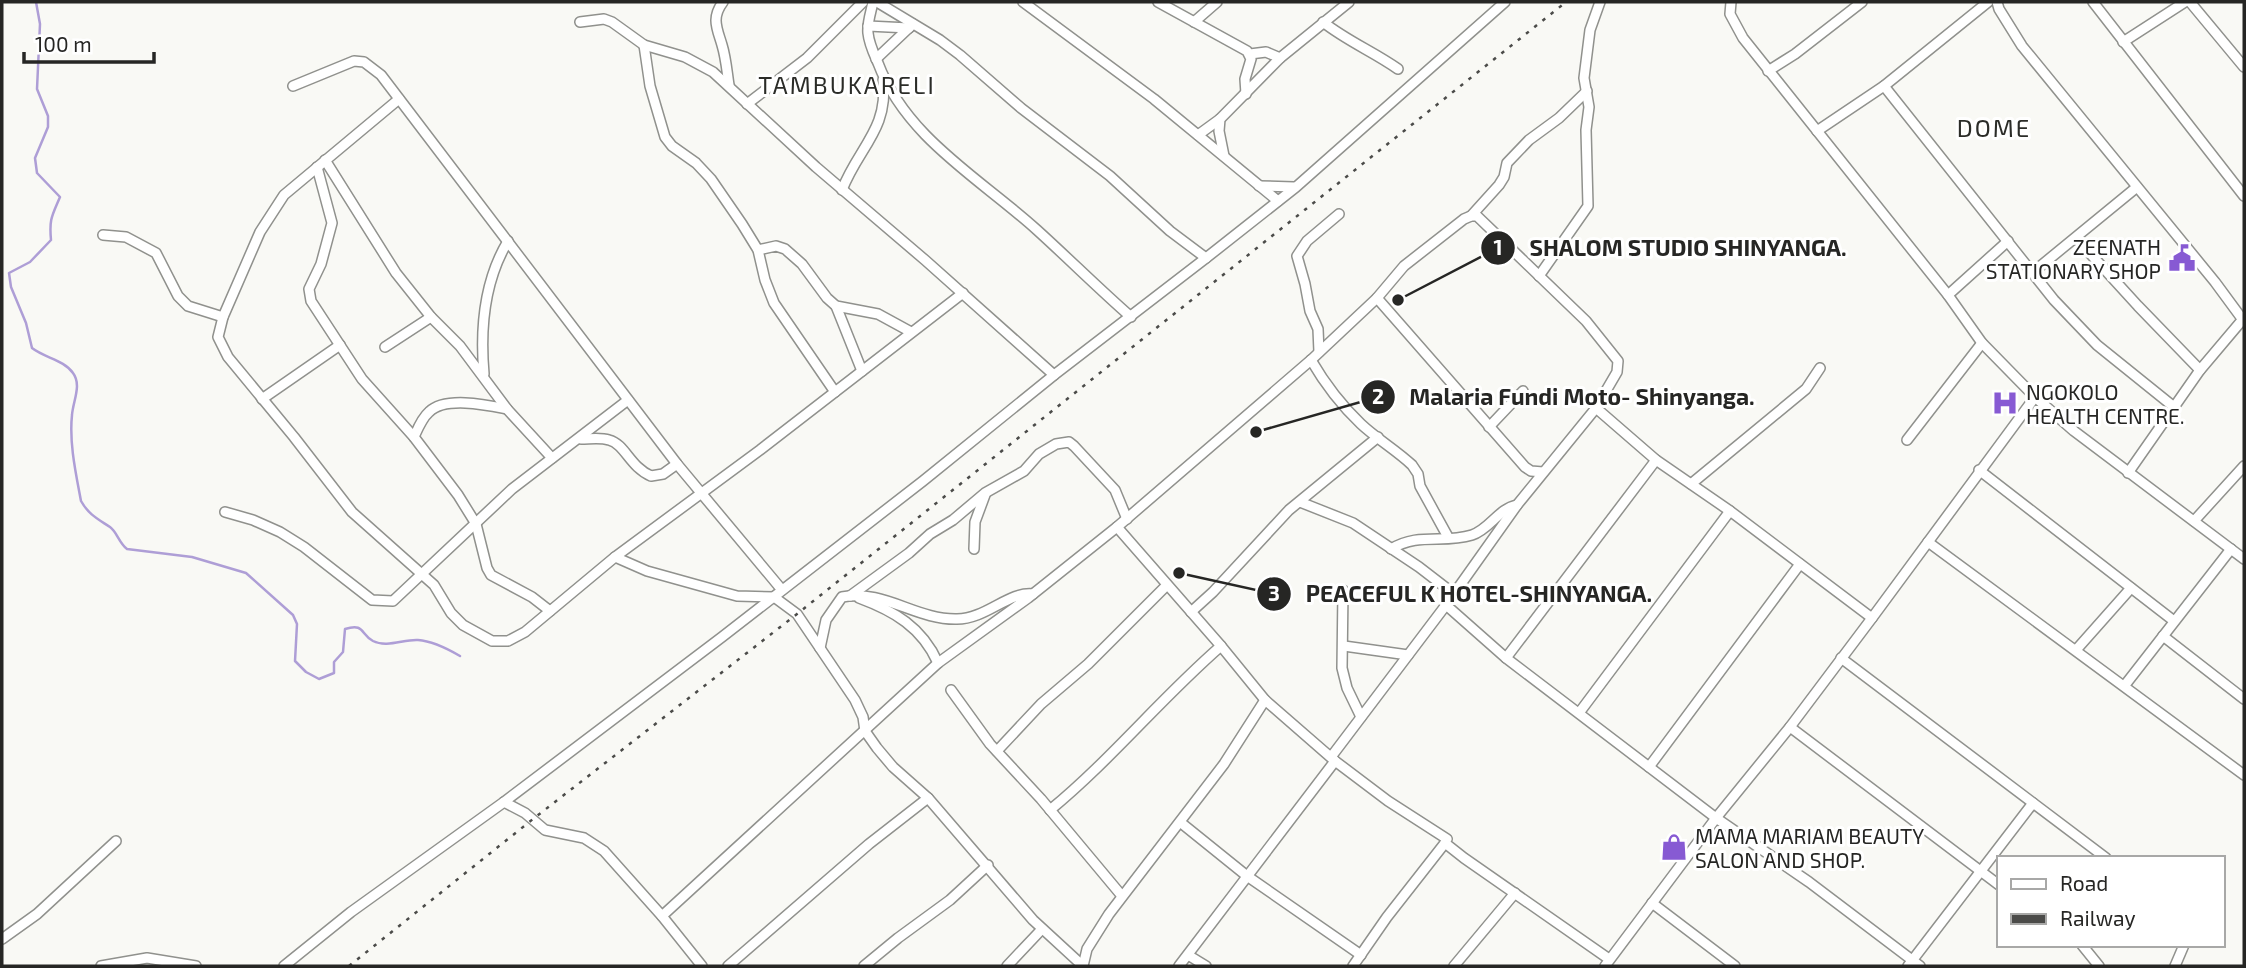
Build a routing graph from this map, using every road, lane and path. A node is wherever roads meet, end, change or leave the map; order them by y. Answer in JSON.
{"nodes":[{"id":1,"x":723,"y":2,"type":"edge"},
{"id":2,"x":863,"y":2,"type":"edge"},
{"id":3,"x":875,"y":2,"type":"edge"},
{"id":4,"x":1023,"y":2,"type":"edge"},
{"id":5,"x":1158,"y":2,"type":"edge"},
{"id":6,"x":1217,"y":2,"type":"edge"},
{"id":7,"x":1349,"y":2,"type":"edge"},
{"id":8,"x":1505,"y":2,"type":"edge"},
{"id":9,"x":1600,"y":2,"type":"edge"},
{"id":10,"x":1730,"y":2,"type":"edge"},
{"id":11,"x":1862,"y":2,"type":"edge"},
{"id":12,"x":1988,"y":2,"type":"edge"},
{"id":13,"x":1997,"y":2,"type":"edge"},
{"id":14,"x":2093,"y":2,"type":"edge"},
{"id":15,"x":2185,"y":2,"type":"edge"},
{"id":16,"x":2190,"y":2,"type":"edge"},
{"id":17,"x":580,"y":22,"type":"dead end"},
{"id":18,"x":1194,"y":22,"type":"junction"},
{"id":19,"x":1323,"y":22,"type":"junction"},
{"id":20,"x":868,"y":26,"type":"junction"},
{"id":21,"x":911,"y":26,"type":"junction"},
{"id":22,"x":2123,"y":42,"type":"junction"},
{"id":23,"x":644,"y":45,"type":"junction"},
{"id":24,"x":1251,"y":54,"type":"junction"},
{"id":25,"x":1280,"y":58,"type":"junction"},
{"id":26,"x":876,"y":59,"type":"junction"},
{"id":27,"x":2244,"y":67,"type":"edge"},
{"id":28,"x":1398,"y":69,"type":"dead end"},
{"id":29,"x":1768,"y":71,"type":"junction"},
{"id":30,"x":883,"y":78,"type":"junction"},
{"id":31,"x":293,"y":86,"type":"dead end"},
{"id":32,"x":729,"y":86,"type":"junction"},
{"id":33,"x":1884,"y":86,"type":"junction"},
{"id":34,"x":1587,"y":91,"type":"junction"},
{"id":35,"x":1246,"y":94,"type":"junction"},
{"id":36,"x":399,"y":99,"type":"junction"},
{"id":37,"x":747,"y":104,"type":"junction"},
{"id":38,"x":1220,"y":119,"type":"junction"},
{"id":39,"x":1816,"y":131,"type":"junction"},
{"id":40,"x":1198,"y":135,"type":"junction"},
{"id":41,"x":1224,"y":156,"type":"junction"},
{"id":42,"x":325,"y":160,"type":"junction"},
{"id":43,"x":317,"y":167,"type":"junction"},
{"id":44,"x":1257,"y":186,"type":"junction"},
{"id":45,"x":1296,"y":187,"type":"junction"},
{"id":46,"x":2137,"y":187,"type":"junction"},
{"id":47,"x":842,"y":190,"type":"junction"},
{"id":48,"x":2244,"y":197,"type":"edge"},
{"id":49,"x":1278,"y":201,"type":"junction"},
{"id":50,"x":1339,"y":214,"type":"dead end"},
{"id":51,"x":1471,"y":215,"type":"junction"},
{"id":52,"x":103,"y":235,"type":"dead end"},
{"id":53,"x":2076,"y":238,"type":"junction"},
{"id":54,"x":508,"y":241,"type":"junction"},
{"id":55,"x":2008,"y":241,"type":"junction"},
{"id":56,"x":758,"y":250,"type":"junction"},
{"id":57,"x":1206,"y":258,"type":"junction"},
{"id":58,"x":2032,"y":273,"type":"junction"},
{"id":59,"x":1539,"y":276,"type":"junction"},
{"id":60,"x":962,"y":293,"type":"junction"},
{"id":61,"x":1948,"y":295,"type":"junction"},
{"id":62,"x":1377,"y":298,"type":"junction"},
{"id":63,"x":836,"y":306,"type":"junction"},
{"id":64,"x":223,"y":317,"type":"junction"},
{"id":65,"x":431,"y":317,"type":"junction"},
{"id":66,"x":1131,"y":317,"type":"junction"},
{"id":67,"x":2243,"y":319,"type":"edge"},
{"id":68,"x":911,"y":332,"type":"junction"},
{"id":69,"x":1982,"y":342,"type":"junction"},
{"id":70,"x":340,"y":345,"type":"junction"},
{"id":71,"x":385,"y":347,"type":"dead end"},
{"id":72,"x":1319,"y":352,"type":"junction"},
{"id":73,"x":1311,"y":360,"type":"junction"},
{"id":74,"x":1819,"y":368,"type":"dead end"},
{"id":75,"x":2200,"y":370,"type":"junction"},
{"id":76,"x":862,"y":371,"type":"junction"},
{"id":77,"x":1054,"y":375,"type":"junction"},
{"id":78,"x":484,"y":376,"type":"junction"},
{"id":79,"x":1523,"y":391,"type":"dead end"},
{"id":80,"x":835,"y":392,"type":"junction"},
{"id":81,"x":2035,"y":397,"type":"junction"},
{"id":82,"x":262,"y":398,"type":"junction"},
{"id":83,"x":628,"y":400,"type":"junction"},
{"id":84,"x":2174,"y":407,"type":"junction"},
{"id":85,"x":1596,"y":408,"type":"junction"},
{"id":86,"x":507,"y":409,"type":"junction"},
{"id":87,"x":1489,"y":427,"type":"junction"},
{"id":88,"x":414,"y":437,"type":"junction"},
{"id":89,"x":1378,"y":437,"type":"junction"},
{"id":90,"x":581,"y":439,"type":"junction"},
{"id":91,"x":1907,"y":440,"type":"dead end"},
{"id":92,"x":552,"y":458,"type":"junction"},
{"id":93,"x":1656,"y":460,"type":"junction"},
{"id":94,"x":677,"y":464,"type":"junction"},
{"id":95,"x":2244,"y":466,"type":"edge"},
{"id":96,"x":1979,"y":470,"type":"junction"},
{"id":97,"x":1543,"y":472,"type":"junction"},
{"id":98,"x":2128,"y":473,"type":"junction"},
{"id":99,"x":1691,"y":484,"type":"junction"},
{"id":100,"x":985,"y":493,"type":"junction"},
{"id":101,"x":701,"y":495,"type":"junction"},
{"id":102,"x":1300,"y":502,"type":"junction"},
{"id":103,"x":1517,"y":505,"type":"junction"},
{"id":104,"x":1730,"y":511,"type":"junction"},
{"id":105,"x":225,"y":512,"type":"dead end"},
{"id":106,"x":1127,"y":519,"type":"junction"},
{"id":107,"x":2194,"y":521,"type":"junction"},
{"id":108,"x":476,"y":524,"type":"junction"},
{"id":109,"x":1117,"y":527,"type":"junction"},
{"id":110,"x":1448,"y":537,"type":"junction"},
{"id":111,"x":1928,"y":542,"type":"junction"},
{"id":112,"x":1391,"y":549,"type":"junction"},
{"id":113,"x":2231,"y":549,"type":"junction"},
{"id":114,"x":974,"y":550,"type":"dead end"},
{"id":115,"x":615,"y":557,"type":"junction"},
{"id":116,"x":2244,"y":559,"type":"edge"},
{"id":117,"x":1800,"y":564,"type":"junction"},
{"id":118,"x":422,"y":575,"type":"junction"},
{"id":119,"x":1167,"y":585,"type":"junction"},
{"id":120,"x":2131,"y":588,"type":"junction"},
{"id":121,"x":782,"y":590,"type":"junction"},
{"id":122,"x":1343,"y":590,"type":"dead end"},
{"id":123,"x":1033,"y":594,"type":"junction"},
{"id":124,"x":1454,"y":594,"type":"junction"},
{"id":125,"x":850,"y":596,"type":"junction"},
{"id":126,"x":774,"y":597,"type":"junction"},
{"id":127,"x":1446,"y":605,"type":"junction"},
{"id":128,"x":551,"y":611,"type":"junction"},
{"id":129,"x":1191,"y":612,"type":"junction"},
{"id":130,"x":1872,"y":618,"type":"junction"},
{"id":131,"x":2174,"y":621,"type":"junction"},
{"id":132,"x":2163,"y":636,"type":"junction"},
{"id":133,"x":1221,"y":646,"type":"junction"},
{"id":134,"x":1344,"y":646,"type":"junction"},
{"id":135,"x":820,"y":648,"type":"junction"},
{"id":136,"x":2076,"y":650,"type":"junction"},
{"id":137,"x":1408,"y":655,"type":"junction"},
{"id":138,"x":1506,"y":658,"type":"junction"},
{"id":139,"x":1841,"y":658,"type":"junction"},
{"id":140,"x":938,"y":663,"type":"junction"},
{"id":141,"x":2125,"y":685,"type":"junction"},
{"id":142,"x":951,"y":690,"type":"dead end"},
{"id":143,"x":2244,"y":699,"type":"edge"},
{"id":144,"x":1265,"y":700,"type":"junction"},
{"id":145,"x":1578,"y":713,"type":"junction"},
{"id":146,"x":1361,"y":718,"type":"junction"},
{"id":147,"x":1790,"y":727,"type":"junction"},
{"id":148,"x":865,"y":731,"type":"junction"},
{"id":149,"x":997,"y":751,"type":"junction"},
{"id":150,"x":1333,"y":759,"type":"junction"},
{"id":151,"x":1649,"y":766,"type":"junction"},
{"id":152,"x":2244,"y":775,"type":"edge"},
{"id":153,"x":928,"y":798,"type":"junction"},
{"id":154,"x":504,"y":802,"type":"junction"},
{"id":155,"x":2034,"y":803,"type":"junction"},
{"id":156,"x":1050,"y":810,"type":"junction"},
{"id":157,"x":1716,"y":818,"type":"junction"},
{"id":158,"x":1180,"y":822,"type":"junction"},
{"id":159,"x":116,"y":841,"type":"dead end"},
{"id":160,"x":1445,"y":843,"type":"junction"},
{"id":161,"x":2094,"y":849,"type":"junction"},
{"id":162,"x":2088,"y":856,"type":"edge"},
{"id":163,"x":2103,"y":856,"type":"edge"},
{"id":164,"x":988,"y":865,"type":"junction"},
{"id":165,"x":1981,"y":871,"type":"junction"},
{"id":166,"x":1247,"y":876,"type":"junction"},
{"id":167,"x":1997,"y":883,"type":"edge"},
{"id":168,"x":1515,"y":892,"type":"junction"},
{"id":169,"x":1122,"y":896,"type":"junction"},
{"id":170,"x":1651,"y":903,"type":"junction"},
{"id":171,"x":662,"y":916,"type":"junction"},
{"id":172,"x":1042,"y":929,"type":"junction"},
{"id":173,"x":2,"y":939,"type":"edge"},
{"id":174,"x":2084,"y":947,"type":"edge"},
{"id":175,"x":2183,"y":947,"type":"edge"},
{"id":176,"x":1188,"y":955,"type":"junction"},
{"id":177,"x":1361,"y":955,"type":"junction"},
{"id":178,"x":1607,"y":962,"type":"edge"},
{"id":179,"x":1914,"y":964,"type":"edge"},
{"id":180,"x":101,"y":966,"type":"edge"},
{"id":181,"x":195,"y":966,"type":"edge"},
{"id":182,"x":284,"y":966,"type":"edge"},
{"id":183,"x":702,"y":966,"type":"edge"},
{"id":184,"x":728,"y":966,"type":"edge"},
{"id":185,"x":864,"y":966,"type":"edge"},
{"id":186,"x":1007,"y":966,"type":"edge"},
{"id":187,"x":1179,"y":966,"type":"edge"},
{"id":188,"x":1206,"y":966,"type":"edge"},
{"id":189,"x":1353,"y":966,"type":"edge"},
{"id":190,"x":1454,"y":966,"type":"edge"},
{"id":191,"x":1735,"y":966,"type":"edge"},
{"id":192,"x":2099,"y":966,"type":"edge"},
{"id":193,"x":2175,"y":966,"type":"edge"}],
"edges":[{"from":1,"to":32,"type":"street"},
{"from":2,"to":37,"type":"street"},
{"from":3,"to":20,"type":"street"},
{"from":3,"to":21,"type":"street"},
{"from":4,"to":40,"type":"street"},
{"from":5,"to":18,"type":"street"},
{"from":6,"to":18,"type":"street"},
{"from":7,"to":19,"type":"street"},
{"from":8,"to":45,"type":"street"},
{"from":9,"to":34,"type":"street"},
{"from":10,"to":29,"type":"street"},
{"from":11,"to":29,"type":"street"},
{"from":12,"to":33,"type":"street"},
{"from":13,"to":46,"type":"street"},
{"from":14,"to":22,"type":"street"},
{"from":15,"to":22,"type":"street"},
{"from":16,"to":27,"type":"street"},
{"from":17,"to":23,"type":"street"},
{"from":18,"to":24,"type":"street"},
{"from":19,"to":25,"type":"street"},
{"from":19,"to":28,"type":"street"},
{"from":20,"to":21,"type":"street"},
{"from":20,"to":26,"type":"street"},
{"from":21,"to":26,"type":"street"},
{"from":21,"to":57,"type":"street"},
{"from":22,"to":48,"type":"street"},
{"from":23,"to":32,"type":"street"},
{"from":23,"to":56,"type":"street"},
{"from":24,"to":25,"type":"street"},
{"from":24,"to":35,"type":"street"},
{"from":25,"to":35,"type":"street"},
{"from":26,"to":30,"type":"street"},
{"from":29,"to":39,"type":"street"},
{"from":30,"to":47,"type":"street"},
{"from":30,"to":66,"type":"street"},
{"from":31,"to":36,"type":"street"},
{"from":32,"to":37,"type":"street"},
{"from":33,"to":39,"type":"street"},
{"from":33,"to":55,"type":"street"},
{"from":34,"to":51,"type":"street"},
{"from":34,"to":59,"type":"street"},
{"from":35,"to":38,"type":"street"},
{"from":36,"to":42,"type":"street"},
{"from":36,"to":54,"type":"street"},
{"from":37,"to":47,"type":"street"},
{"from":38,"to":40,"type":"street"},
{"from":38,"to":41,"type":"street"},
{"from":39,"to":61,"type":"street"},
{"from":40,"to":41,"type":"street"},
{"from":41,"to":44,"type":"street"},
{"from":42,"to":43,"type":"street"},
{"from":42,"to":65,"type":"street"},
{"from":43,"to":64,"type":"street"},
{"from":43,"to":70,"type":"street"},
{"from":44,"to":45,"type":"street"},
{"from":44,"to":49,"type":"street"},
{"from":45,"to":49,"type":"street"},
{"from":46,"to":53,"type":"street"},
{"from":46,"to":67,"type":"street"},
{"from":47,"to":60,"type":"street"},
{"from":49,"to":57,"type":"street"},
{"from":50,"to":72,"type":"street"},
{"from":51,"to":59,"type":"street"},
{"from":51,"to":62,"type":"street"},
{"from":52,"to":64,"type":"street"},
{"from":53,"to":58,"type":"street"},
{"from":53,"to":75,"type":"street"},
{"from":54,"to":78,"type":"street"},
{"from":54,"to":83,"type":"street"},
{"from":55,"to":58,"type":"street"},
{"from":55,"to":61,"type":"street"},
{"from":56,"to":63,"type":"street"},
{"from":56,"to":80,"type":"street"},
{"from":57,"to":66,"type":"street"},
{"from":58,"to":84,"type":"street"},
{"from":59,"to":85,"type":"street"},
{"from":60,"to":68,"type":"street"},
{"from":60,"to":77,"type":"street"},
{"from":61,"to":69,"type":"street"},
{"from":62,"to":72,"type":"street"},
{"from":62,"to":87,"type":"street"},
{"from":63,"to":68,"type":"street"},
{"from":63,"to":76,"type":"street"},
{"from":64,"to":82,"type":"street"},
{"from":65,"to":71,"type":"street"},
{"from":65,"to":78,"type":"street"},
{"from":66,"to":77,"type":"street"},
{"from":67,"to":75,"type":"street"},
{"from":68,"to":76,"type":"street"},
{"from":69,"to":81,"type":"street"},
{"from":69,"to":91,"type":"street"},
{"from":70,"to":82,"type":"street"},
{"from":70,"to":88,"type":"street"},
{"from":72,"to":73,"type":"street"},
{"from":73,"to":89,"type":"street"},
{"from":73,"to":106,"type":"street"},
{"from":74,"to":99,"type":"street"},
{"from":75,"to":84,"type":"street"},
{"from":76,"to":80,"type":"street"},
{"from":77,"to":121,"type":"street"},
{"from":78,"to":86,"type":"street"},
{"from":79,"to":87,"type":"street"},
{"from":80,"to":101,"type":"street"},
{"from":81,"to":96,"type":"street"},
{"from":81,"to":98,"type":"street"},
{"from":82,"to":118,"type":"street"},
{"from":83,"to":90,"type":"street"},
{"from":83,"to":94,"type":"street"},
{"from":84,"to":98,"type":"street"},
{"from":85,"to":93,"type":"street"},
{"from":85,"to":97,"type":"street"},
{"from":86,"to":88,"type":"street"},
{"from":86,"to":92,"type":"street"},
{"from":87,"to":97,"type":"street"},
{"from":88,"to":108,"type":"street"},
{"from":89,"to":102,"type":"street"},
{"from":89,"to":110,"type":"street"},
{"from":90,"to":92,"type":"street"},
{"from":90,"to":94,"type":"street"},
{"from":92,"to":108,"type":"street"},
{"from":93,"to":99,"type":"street"},
{"from":93,"to":138,"type":"street"},
{"from":94,"to":101,"type":"street"},
{"from":95,"to":107,"type":"street"},
{"from":96,"to":111,"type":"street"},
{"from":96,"to":120,"type":"street"},
{"from":97,"to":103,"type":"street"},
{"from":98,"to":107,"type":"street"},
{"from":99,"to":104,"type":"street"},
{"from":100,"to":106,"type":"street"},
{"from":100,"to":114,"type":"street"},
{"from":100,"to":125,"type":"street"},
{"from":101,"to":115,"type":"street"},
{"from":101,"to":121,"type":"street"},
{"from":102,"to":112,"type":"street"},
{"from":102,"to":129,"type":"street"},
{"from":103,"to":110,"type":"street"},
{"from":103,"to":124,"type":"street"},
{"from":104,"to":117,"type":"street"},
{"from":104,"to":145,"type":"street"},
{"from":105,"to":118,"type":"street"},
{"from":106,"to":109,"type":"street"},
{"from":107,"to":113,"type":"street"},
{"from":108,"to":118,"type":"street"},
{"from":108,"to":128,"type":"street"},
{"from":109,"to":119,"type":"street"},
{"from":109,"to":123,"type":"street"},
{"from":110,"to":112,"type":"street"},
{"from":111,"to":130,"type":"street"},
{"from":111,"to":136,"type":"street"},
{"from":112,"to":124,"type":"street"},
{"from":113,"to":116,"type":"street"},
{"from":113,"to":131,"type":"street"},
{"from":115,"to":126,"type":"street"},
{"from":115,"to":128,"type":"street"},
{"from":117,"to":130,"type":"street"},
{"from":117,"to":151,"type":"street"},
{"from":118,"to":128,"type":"street"},
{"from":119,"to":129,"type":"street"},
{"from":119,"to":149,"type":"street"},
{"from":120,"to":131,"type":"street"},
{"from":120,"to":136,"type":"street"},
{"from":121,"to":126,"type":"street"},
{"from":122,"to":134,"type":"street"},
{"from":123,"to":125,"type":"street"},
{"from":123,"to":140,"type":"street"},
{"from":124,"to":127,"type":"street"},
{"from":125,"to":135,"type":"street"},
{"from":125,"to":140,"type":"street"},
{"from":126,"to":135,"type":"street"},
{"from":126,"to":154,"type":"street"},
{"from":127,"to":137,"type":"street"},
{"from":127,"to":138,"type":"street"},
{"from":129,"to":133,"type":"street"},
{"from":130,"to":139,"type":"street"},
{"from":131,"to":132,"type":"street"},
{"from":132,"to":141,"type":"street"},
{"from":132,"to":143,"type":"street"},
{"from":133,"to":144,"type":"street"},
{"from":133,"to":156,"type":"street"},
{"from":134,"to":137,"type":"street"},
{"from":134,"to":146,"type":"street"},
{"from":135,"to":148,"type":"street"},
{"from":136,"to":141,"type":"street"},
{"from":137,"to":146,"type":"street"},
{"from":138,"to":145,"type":"street"},
{"from":139,"to":147,"type":"street"},
{"from":139,"to":155,"type":"street"},
{"from":140,"to":148,"type":"street"},
{"from":141,"to":152,"type":"street"},
{"from":142,"to":149,"type":"street"},
{"from":144,"to":150,"type":"street"},
{"from":144,"to":158,"type":"street"},
{"from":145,"to":151,"type":"street"},
{"from":146,"to":150,"type":"street"},
{"from":147,"to":157,"type":"street"},
{"from":147,"to":165,"type":"street"},
{"from":148,"to":153,"type":"street"},
{"from":148,"to":171,"type":"street"},
{"from":149,"to":156,"type":"street"},
{"from":150,"to":160,"type":"street"},
{"from":150,"to":166,"type":"street"},
{"from":151,"to":157,"type":"street"},
{"from":153,"to":164,"type":"street"},
{"from":153,"to":184,"type":"street"},
{"from":154,"to":171,"type":"street"},
{"from":154,"to":182,"type":"street"},
{"from":155,"to":161,"type":"street"},
{"from":155,"to":165,"type":"street"},
{"from":156,"to":169,"type":"street"},
{"from":157,"to":170,"type":"street"},
{"from":157,"to":179,"type":"street"},
{"from":158,"to":166,"type":"street"},
{"from":158,"to":169,"type":"street"},
{"from":159,"to":173,"type":"street"},
{"from":160,"to":168,"type":"street"},
{"from":160,"to":177,"type":"street"},
{"from":161,"to":162,"type":"street"},
{"from":161,"to":163,"type":"street"},
{"from":164,"to":172,"type":"street"},
{"from":164,"to":185,"type":"street"},
{"from":165,"to":167,"type":"street"},
{"from":165,"to":179,"type":"street"},
{"from":166,"to":176,"type":"street"},
{"from":166,"to":177,"type":"street"},
{"from":168,"to":178,"type":"street"},
{"from":168,"to":190,"type":"street"},
{"from":169,"to":172,"type":"street"},
{"from":170,"to":178,"type":"street"},
{"from":170,"to":191,"type":"street"},
{"from":171,"to":183,"type":"street"},
{"from":172,"to":186,"type":"street"},
{"from":174,"to":192,"type":"street"},
{"from":175,"to":193,"type":"street"},
{"from":176,"to":187,"type":"street"},
{"from":176,"to":188,"type":"street"},
{"from":177,"to":189,"type":"street"},
{"from":180,"to":181,"type":"street"}]}
